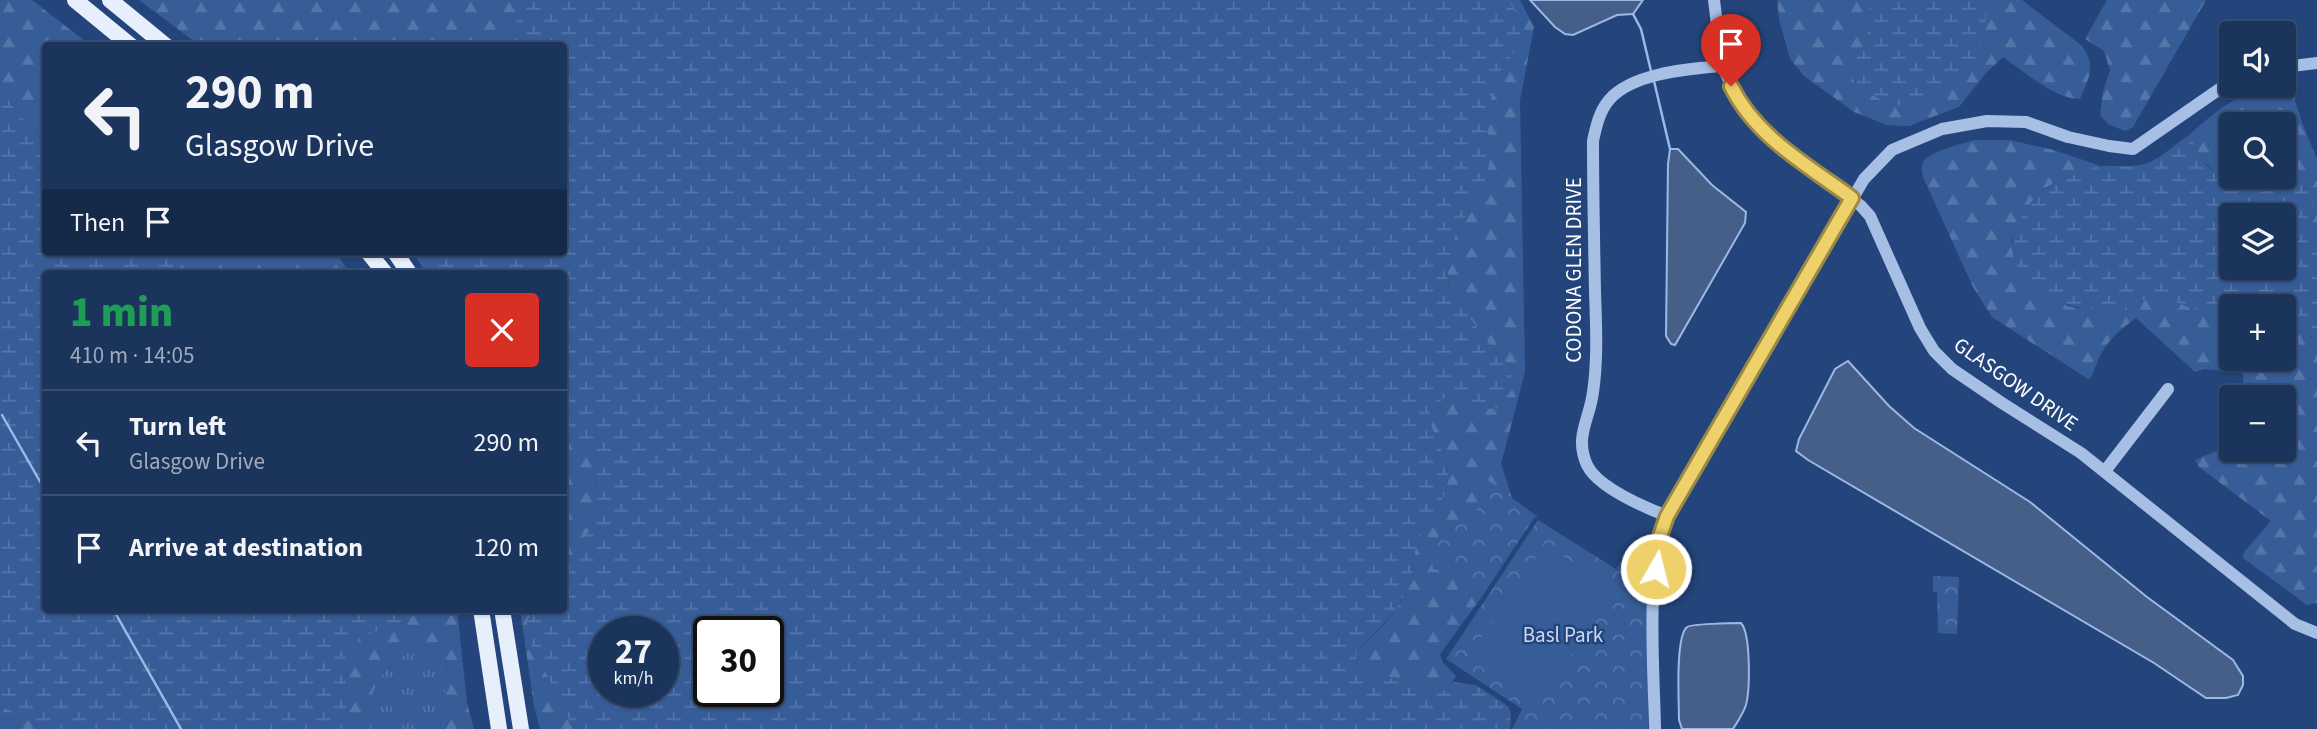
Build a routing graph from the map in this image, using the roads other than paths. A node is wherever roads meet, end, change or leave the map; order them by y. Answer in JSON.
{"nodes":[{"id":1,"x":75,"y":0,"type":"edge"},
{"id":2,"x":110,"y":0,"type":"edge"},
{"id":3,"x":1714,"y":0,"type":"edge"},
{"id":4,"x":126,"y":42,"type":"edge"},
{"id":5,"x":161,"y":42,"type":"edge"},
{"id":6,"x":2317,"y":64,"type":"edge"},
{"id":7,"x":1722,"y":66,"type":"junction"},
{"id":8,"x":2296,"y":66,"type":"edge"},
{"id":9,"x":2219,"y":89,"type":"edge"},
{"id":10,"x":1852,"y":198,"type":"junction"},
{"id":11,"x":371,"y":256,"type":"edge"},
{"id":12,"x":383,"y":270,"type":"edge"},
{"id":13,"x":2168,"y":389,"type":"dead end"},
{"id":14,"x":2105,"y":471,"type":"junction"},
{"id":15,"x":1667,"y":516,"type":"junction"},
{"id":16,"x":482,"y":613,"type":"edge"},
{"id":17,"x":503,"y":613,"type":"edge"},
{"id":18,"x":2317,"y":633,"type":"edge"},
{"id":19,"x":499,"y":729,"type":"edge"},
{"id":20,"x":521,"y":729,"type":"edge"},
{"id":21,"x":1655,"y":729,"type":"edge"}],
"edges":[{"from":1,"to":4,"type":"main road"},
{"from":2,"to":5,"type":"main road"},
{"from":3,"to":7,"type":"street","name":"GLASGOW DRIVE"},
{"from":6,"to":8,"type":"street"},
{"from":7,"to":10,"type":"street","name":"GLASGOW DRIVE"},
{"from":7,"to":15,"type":"street","name":"CODONA GLEN DRIVE"},
{"from":9,"to":10,"type":"street"},
{"from":10,"to":14,"type":"street","name":"GLASGOW DRIVE"},
{"from":10,"to":15,"type":"street"},
{"from":11,"to":12,"type":"main road"},
{"from":13,"to":14,"type":"street"},
{"from":14,"to":18,"type":"street","name":"GLASGOW DRIVE"},
{"from":15,"to":21,"type":"street"},
{"from":16,"to":19,"type":"main road"},
{"from":17,"to":20,"type":"main road"}]}
